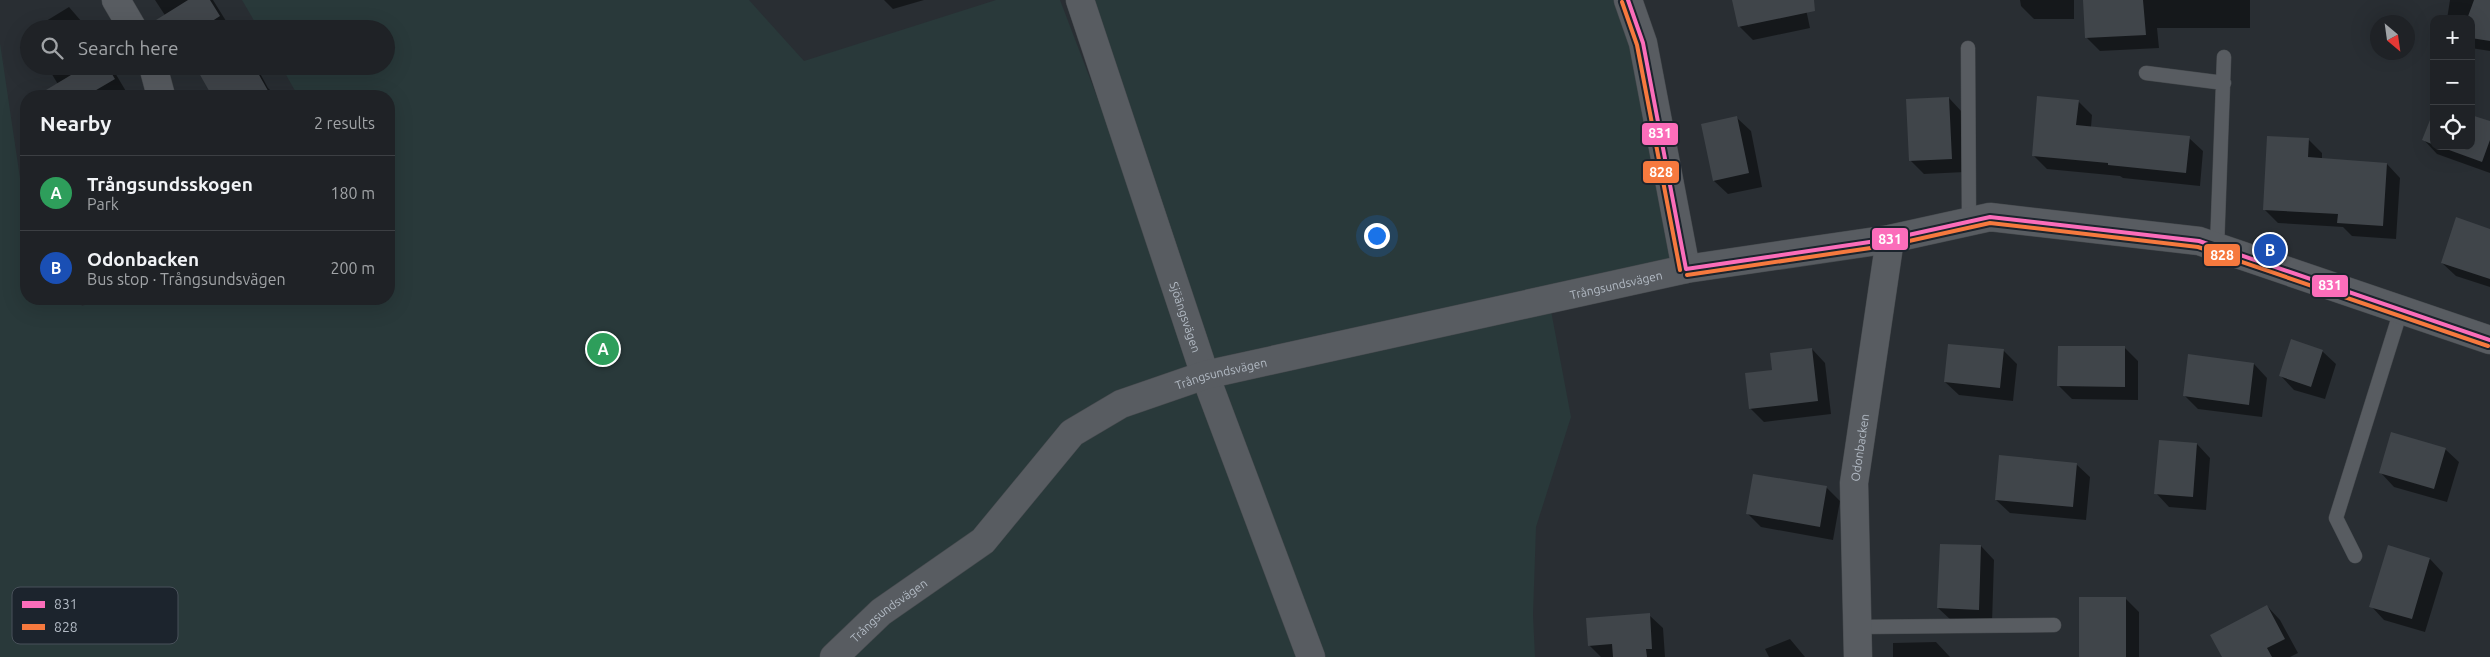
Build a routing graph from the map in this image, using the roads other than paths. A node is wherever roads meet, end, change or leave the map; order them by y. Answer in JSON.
{"nodes":[{"id":1,"x":116,"y":0,"type":"edge"},
{"id":2,"x":1080,"y":0,"type":"edge"},
{"id":3,"x":1628,"y":0,"type":"edge"},
{"id":4,"x":128,"y":20,"type":"edge"},
{"id":5,"x":1968,"y":48,"type":"dead end"},
{"id":6,"x":2224,"y":57,"type":"dead end"},
{"id":7,"x":2146,"y":73,"type":"dead end"},
{"id":8,"x":155,"y":75,"type":"edge"},
{"id":9,"x":2224,"y":83,"type":"junction"},
{"id":10,"x":159,"y":90,"type":"edge"},
{"id":11,"x":1969,"y":222,"type":"junction"},
{"id":12,"x":1890,"y":239,"type":"junction"},
{"id":13,"x":2217,"y":247,"type":"junction"},
{"id":14,"x":1686,"y":269,"type":"junction"},
{"id":15,"x":2401,"y":310,"type":"junction"},
{"id":16,"x":2490,"y":340,"type":"edge"},
{"id":17,"x":1205,"y":375,"type":"junction"},
{"id":18,"x":2355,"y":556,"type":"dead end"},
{"id":19,"x":2054,"y":625,"type":"dead end"},
{"id":20,"x":1857,"y":627,"type":"junction"},
{"id":21,"x":834,"y":657,"type":"edge"},
{"id":22,"x":1311,"y":657,"type":"edge"},
{"id":23,"x":1858,"y":657,"type":"edge"}],
"edges":[{"from":1,"to":4,"type":"street"},
{"from":2,"to":17,"type":"street","name":"Sjöängsvägen"},
{"from":3,"to":14,"type":"street"},
{"from":5,"to":11,"type":"lane"},
{"from":6,"to":9,"type":"lane"},
{"from":7,"to":9,"type":"lane"},
{"from":8,"to":10,"type":"street"},
{"from":9,"to":13,"type":"lane"},
{"from":11,"to":12,"type":"street","name":"Trångsundsvägen"},
{"from":11,"to":13,"type":"street","name":"Trångsundsvägen"},
{"from":12,"to":14,"type":"street","name":"Trångsundsvägen"},
{"from":12,"to":20,"type":"street","name":"Odonbacken"},
{"from":13,"to":15,"type":"street","name":"Trångsundsvägen"},
{"from":14,"to":17,"type":"street","name":"Trångsundsvägen"},
{"from":15,"to":16,"type":"street","name":"Trångsundsvägen"},
{"from":15,"to":18,"type":"lane"},
{"from":17,"to":21,"type":"street","name":"Trångsundsvägen"},
{"from":17,"to":22,"type":"street","name":"Sjöängsvägen"},
{"from":19,"to":20,"type":"lane"},
{"from":20,"to":23,"type":"street","name":"Odonbacken"}]}
